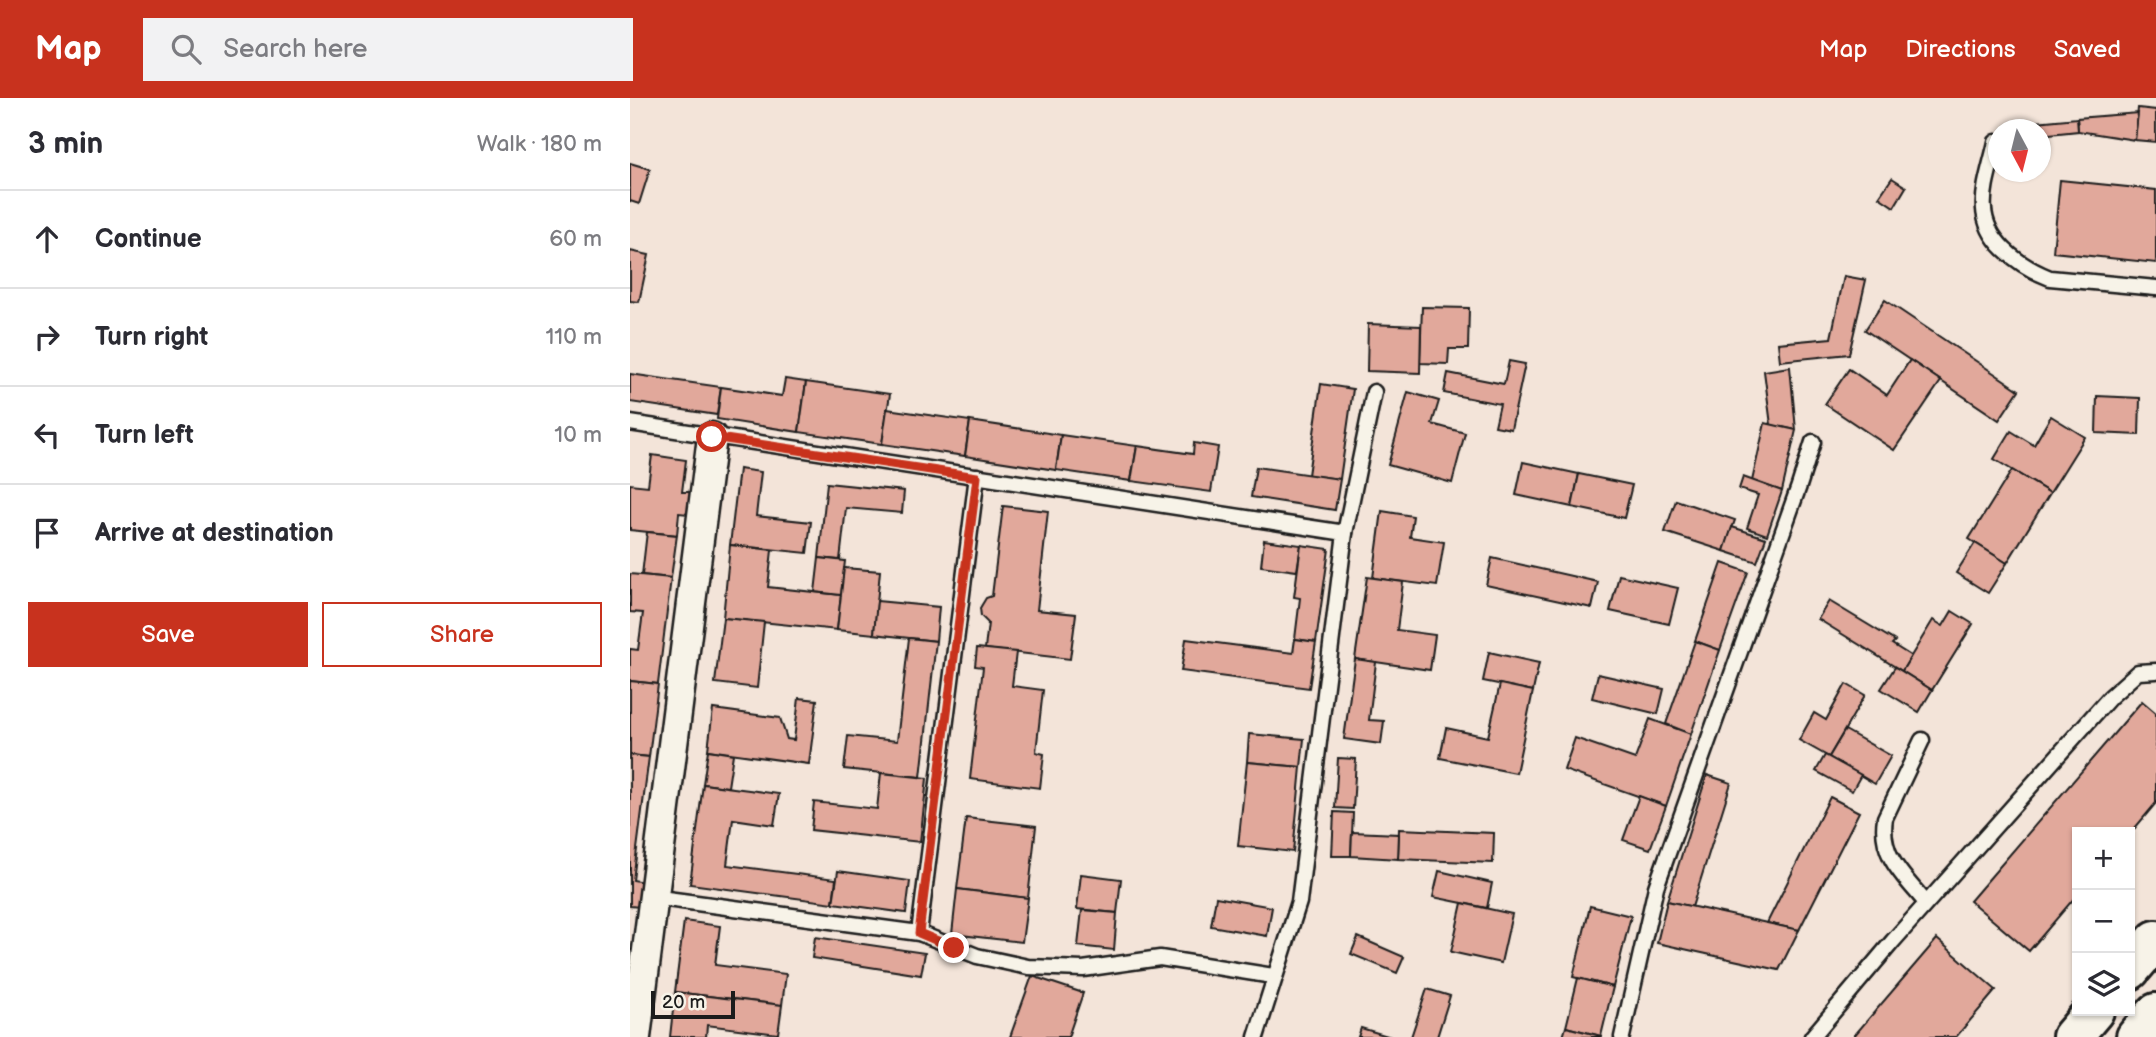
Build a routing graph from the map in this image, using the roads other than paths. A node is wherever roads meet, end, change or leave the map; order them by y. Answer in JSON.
{"nodes":[{"id":1,"x":1988,"y":177,"type":"edge"},
{"id":2,"x":2156,"y":288,"type":"edge"},
{"id":3,"x":1374,"y":392,"type":"dead end"},
{"id":4,"x":630,"y":423,"type":"edge"},
{"id":5,"x":712,"y":437,"type":"junction"},
{"id":6,"x":1813,"y":442,"type":"dead end"},
{"id":7,"x":977,"y":477,"type":"junction"},
{"id":8,"x":1345,"y":533,"type":"junction"},
{"id":9,"x":2156,"y":671,"type":"edge"},
{"id":10,"x":1922,"y":740,"type":"dead end"},
{"id":11,"x":652,"y":897,"type":"junction"},
{"id":12,"x":1926,"y":903,"type":"junction"},
{"id":13,"x":919,"y":933,"type":"junction"},
{"id":14,"x":2156,"y":940,"type":"edge"},
{"id":15,"x":2135,"y":964,"type":"edge"},
{"id":16,"x":1273,"y":976,"type":"junction"},
{"id":17,"x":2156,"y":1013,"type":"edge"},
{"id":18,"x":2090,"y":1016,"type":"edge"},
{"id":19,"x":636,"y":1037,"type":"edge"},
{"id":20,"x":1256,"y":1037,"type":"edge"},
{"id":21,"x":1622,"y":1037,"type":"edge"},
{"id":22,"x":1812,"y":1037,"type":"edge"},
{"id":23,"x":2072,"y":1037,"type":"edge"},
{"id":24,"x":2136,"y":1037,"type":"edge"}],
"edges":[{"from":1,"to":2,"type":"lane"},
{"from":3,"to":8,"type":"lane"},
{"from":4,"to":5,"type":"lane"},
{"from":5,"to":7,"type":"lane"},
{"from":5,"to":11,"type":"street"},
{"from":6,"to":21,"type":"lane"},
{"from":7,"to":8,"type":"lane"},
{"from":7,"to":13,"type":"lane"},
{"from":8,"to":16,"type":"lane"},
{"from":9,"to":12,"type":"lane"},
{"from":10,"to":12,"type":"lane"},
{"from":11,"to":13,"type":"lane"},
{"from":11,"to":19,"type":"street"},
{"from":12,"to":22,"type":"lane"},
{"from":13,"to":16,"type":"lane"},
{"from":14,"to":15,"type":"main road"},
{"from":16,"to":20,"type":"lane"},
{"from":17,"to":24,"type":"main road"},
{"from":18,"to":23,"type":"main road"}]}
